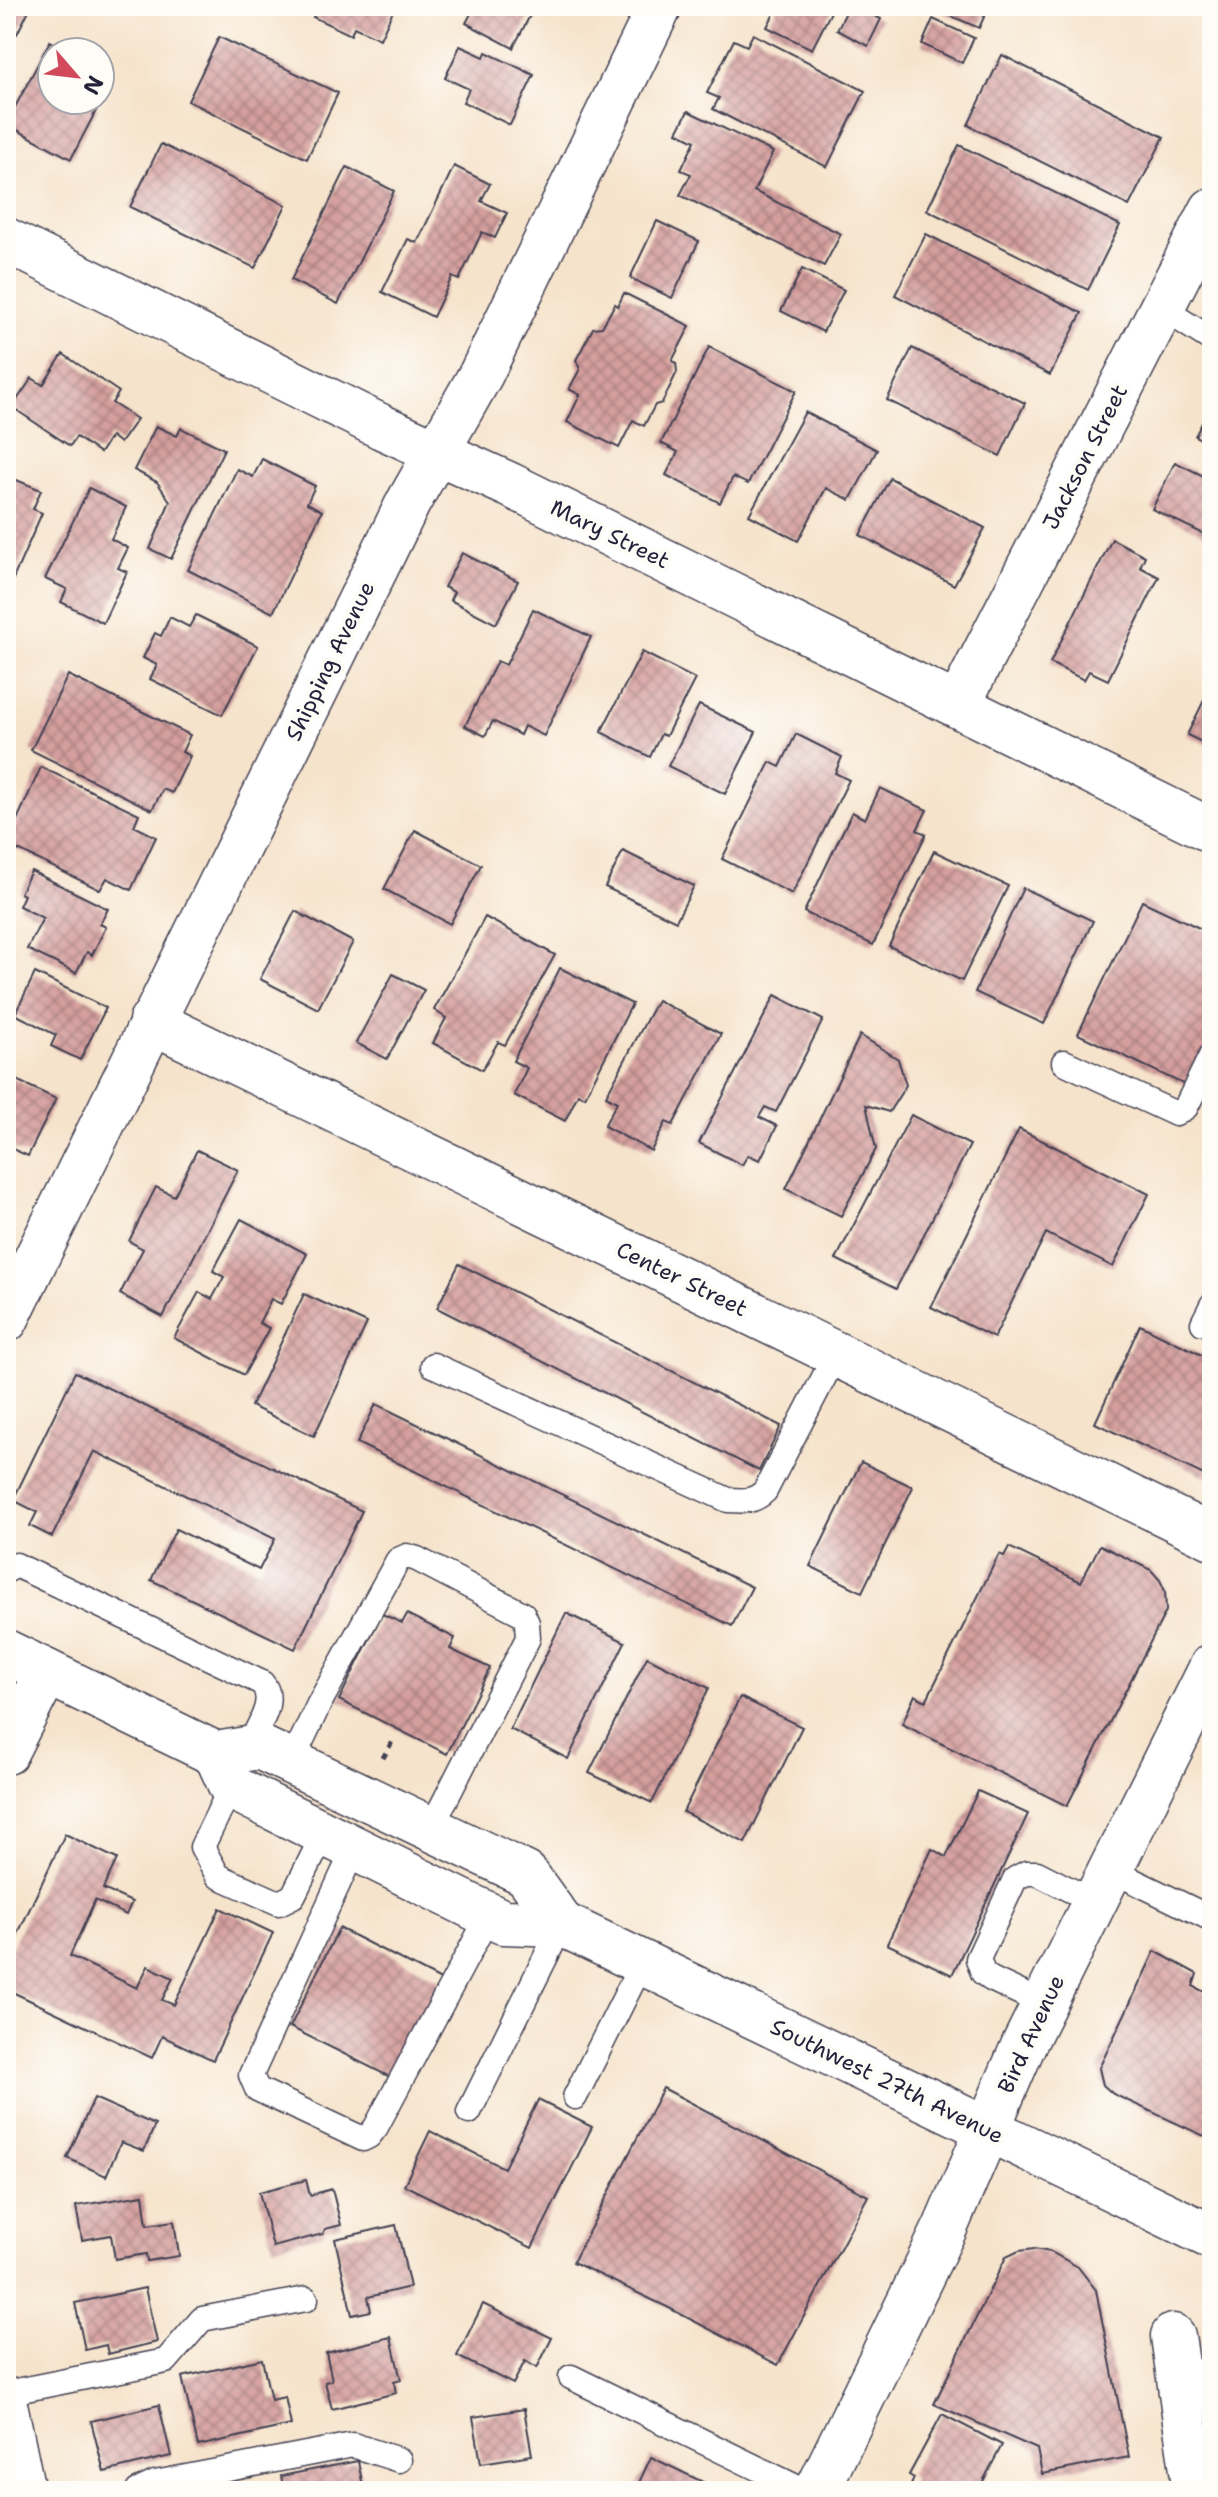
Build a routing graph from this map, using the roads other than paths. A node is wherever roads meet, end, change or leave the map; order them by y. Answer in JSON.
{"nodes":[{"id":1,"x":660,"y":6,"type":"edge"},
{"id":2,"x":1212,"y":210,"type":"edge"},
{"id":3,"x":6,"y":240,"type":"edge"},
{"id":4,"x":1162,"y":308,"type":"junction"},
{"id":5,"x":1212,"y":340,"type":"edge"},
{"id":6,"x":437,"y":452,"type":"junction"},
{"id":7,"x":958,"y":705,"type":"junction"},
{"id":8,"x":1212,"y":831,"type":"edge"},
{"id":9,"x":151,"y":1021,"type":"junction"},
{"id":10,"x":1212,"y":1054,"type":"edge"},
{"id":11,"x":1064,"y":1062,"type":"dead end"},
{"id":12,"x":6,"y":1320,"type":"edge"},
{"id":13,"x":836,"y":1354,"type":"junction"},
{"id":14,"x":433,"y":1365,"type":"dead end"},
{"id":15,"x":1212,"y":1537,"type":"edge"},
{"id":16,"x":6,"y":1571,"type":"edge"},
{"id":17,"x":6,"y":1652,"type":"edge"},
{"id":18,"x":47,"y":1672,"type":"junction"},
{"id":19,"x":1208,"y":1686,"type":"edge"},
{"id":20,"x":6,"y":1752,"type":"edge"},
{"id":21,"x":291,"y":1763,"type":"junction"},
{"id":22,"x":231,"y":1764,"type":"junction"},
{"id":23,"x":431,"y":1828,"type":"junction"},
{"id":24,"x":339,"y":1841,"type":"junction"},
{"id":25,"x":1103,"y":1886,"type":"junction"},
{"id":26,"x":489,"y":1915,"type":"junction"},
{"id":27,"x":1212,"y":1919,"type":"edge"},
{"id":28,"x":562,"y":1924,"type":"junction"},
{"id":29,"x":642,"y":1963,"type":"junction"},
{"id":30,"x":1044,"y":2004,"type":"junction"},
{"id":31,"x":575,"y":2097,"type":"dead end"},
{"id":32,"x":469,"y":2112,"type":"dead end"},
{"id":33,"x":988,"y":2130,"type":"junction"},
{"id":34,"x":1210,"y":2232,"type":"edge"},
{"id":35,"x":306,"y":2299,"type":"dead end"},
{"id":36,"x":1173,"y":2336,"type":"dead end"},
{"id":37,"x":571,"y":2377,"type":"dead end"},
{"id":38,"x":6,"y":2393,"type":"edge"},
{"id":39,"x":6,"y":2409,"type":"edge"},
{"id":40,"x":399,"y":2460,"type":"dead end"},
{"id":41,"x":23,"y":2491,"type":"edge"},
{"id":42,"x":138,"y":2491,"type":"edge"},
{"id":43,"x":804,"y":2491,"type":"edge"},
{"id":44,"x":817,"y":2491,"type":"edge"},
{"id":45,"x":1195,"y":2491,"type":"edge"}],
"edges":[{"from":1,"to":6,"type":"street","name":"Shipping Avenue"},
{"from":2,"to":4,"type":"street","name":"Jackson Street"},
{"from":3,"to":6,"type":"street","name":"Mary Street"},
{"from":4,"to":5,"type":"lane"},
{"from":4,"to":7,"type":"street","name":"Jackson Street"},
{"from":6,"to":7,"type":"street","name":"Mary Street"},
{"from":6,"to":9,"type":"street","name":"Shipping Avenue"},
{"from":7,"to":8,"type":"street","name":"Mary Street"},
{"from":9,"to":12,"type":"street","name":"Shipping Avenue"},
{"from":9,"to":13,"type":"street","name":"Center Street"},
{"from":10,"to":11,"type":"lane"},
{"from":13,"to":14,"type":"lane"},
{"from":13,"to":15,"type":"street","name":"Center Street"},
{"from":16,"to":22,"type":"lane"},
{"from":17,"to":18,"type":"street","name":"Southwest 27th Avenue"},
{"from":18,"to":20,"type":"street"},
{"from":18,"to":22,"type":"street","name":"Southwest 27th Avenue"},
{"from":19,"to":25,"type":"street","name":"Bird Avenue"},
{"from":21,"to":22,"type":"street","name":"Southwest 27th Avenue"},
{"from":21,"to":23,"type":"street","name":"Southwest 27th Avenue"},
{"from":21,"to":23,"type":"lane"},
{"from":22,"to":24,"type":"street","name":"Southwest 27th Avenue"},
{"from":22,"to":24,"type":"lane"},
{"from":23,"to":28,"type":"street","name":"Southwest 27th Avenue"},
{"from":24,"to":26,"type":"street","name":"Southwest 27th Avenue"},
{"from":24,"to":26,"type":"lane"},
{"from":25,"to":27,"type":"lane"},
{"from":25,"to":30,"type":"street","name":"Bird Avenue"},
{"from":25,"to":30,"type":"lane"},
{"from":26,"to":28,"type":"street","name":"Southwest 27th Avenue"},
{"from":28,"to":29,"type":"street","name":"Southwest 27th Avenue"},
{"from":28,"to":32,"type":"lane"},
{"from":29,"to":31,"type":"lane"},
{"from":29,"to":33,"type":"street","name":"Southwest 27th Avenue"},
{"from":30,"to":33,"type":"street","name":"Bird Avenue"},
{"from":33,"to":34,"type":"street","name":"Southwest 27th Avenue"},
{"from":33,"to":44,"type":"street","name":"Bird Avenue"},
{"from":35,"to":38,"type":"lane"},
{"from":36,"to":45,"type":"street"},
{"from":37,"to":43,"type":"lane"},
{"from":39,"to":41,"type":"street"},
{"from":40,"to":42,"type":"lane"}]}
